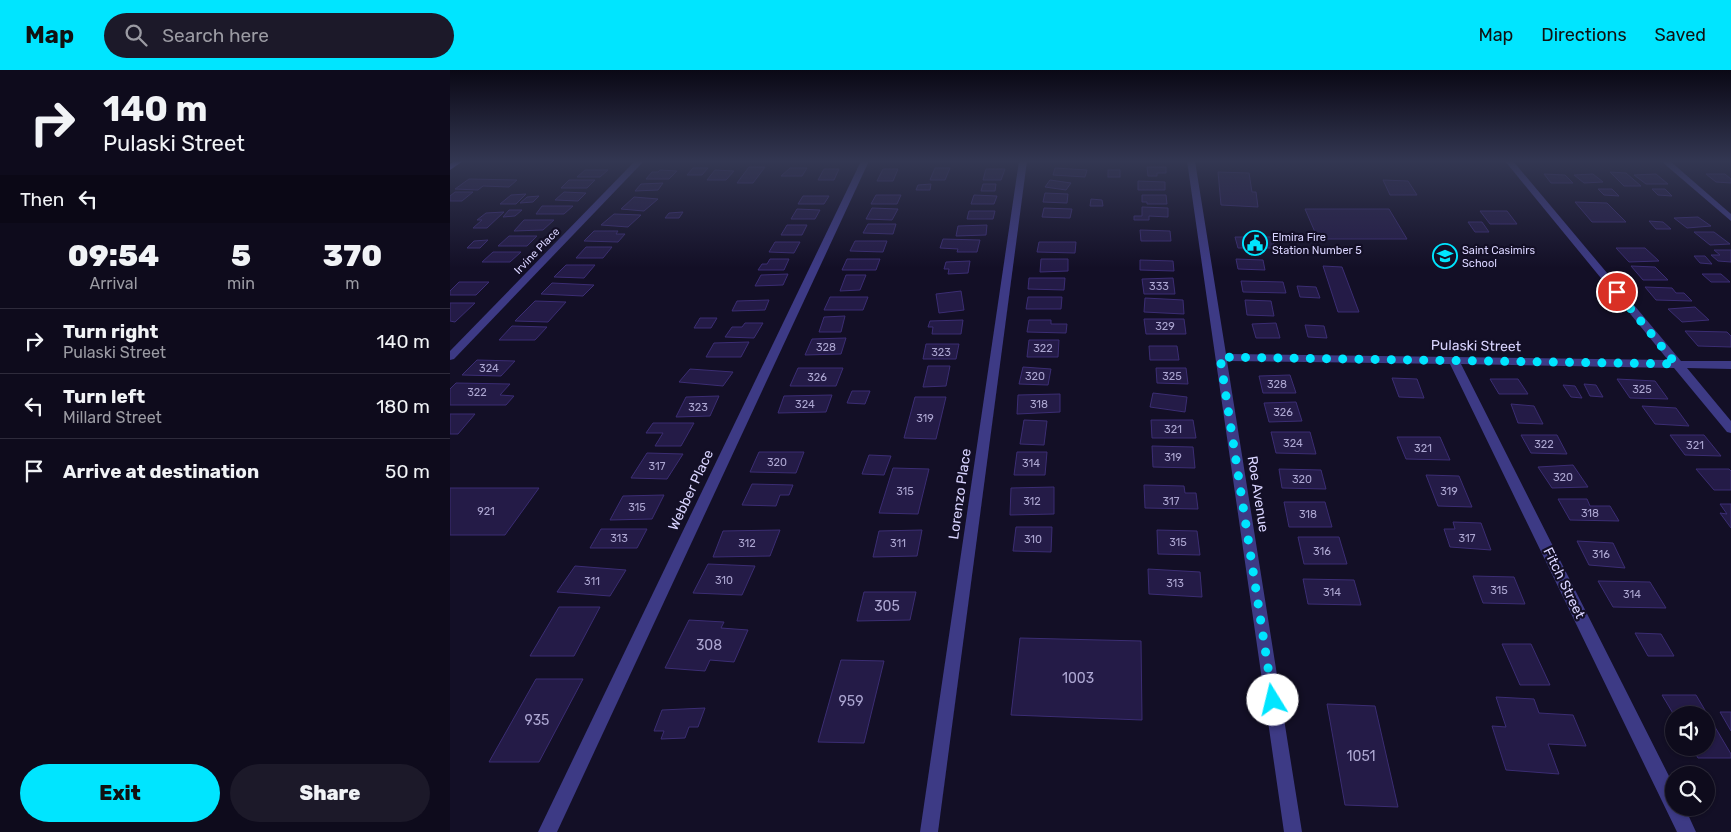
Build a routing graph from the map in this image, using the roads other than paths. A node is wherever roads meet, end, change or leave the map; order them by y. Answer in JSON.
{"nodes":[{"id":1,"x":606,"y":197,"type":"edge"},
{"id":2,"x":849,"y":197,"type":"edge"},
{"id":3,"x":1018,"y":197,"type":"edge"},
{"id":4,"x":1196,"y":197,"type":"edge"},
{"id":5,"x":1538,"y":197,"type":"edge"},
{"id":6,"x":1706,"y":197,"type":"edge"},
{"id":7,"x":1731,"y":218,"type":"edge"},
{"id":8,"x":450,"y":356,"type":"edge"},
{"id":9,"x":1220,"y":357,"type":"junction"},
{"id":10,"x":1454,"y":361,"type":"junction"},
{"id":11,"x":1676,"y":364,"type":"junction"},
{"id":12,"x":1731,"y":365,"type":"edge"},
{"id":13,"x":1731,"y":429,"type":"edge"},
{"id":14,"x":1665,"y":789,"type":"edge"},
{"id":15,"x":1679,"y":816,"type":"edge"},
{"id":16,"x":547,"y":832,"type":"edge"},
{"id":17,"x":929,"y":832,"type":"edge"},
{"id":18,"x":1293,"y":832,"type":"edge"},
{"id":19,"x":1687,"y":832,"type":"edge"}],
"edges":[{"from":1,"to":8,"type":"street","name":"Irvine Place"},
{"from":2,"to":16,"type":"street","name":"Webber Place"},
{"from":3,"to":17,"type":"street","name":"Lorenzo Place"},
{"from":4,"to":9,"type":"street","name":"Roe Avenue"},
{"from":5,"to":11,"type":"street"},
{"from":6,"to":7,"type":"street"},
{"from":9,"to":10,"type":"street","name":"Pulaski Street"},
{"from":9,"to":18,"type":"street","name":"Roe Avenue"},
{"from":10,"to":11,"type":"street","name":"Pulaski Street"},
{"from":10,"to":14,"type":"street","name":"Fitch Street"},
{"from":11,"to":12,"type":"street","name":"Pulaski Street"},
{"from":11,"to":13,"type":"street"},
{"from":15,"to":19,"type":"street","name":"Fitch Street"}]}
